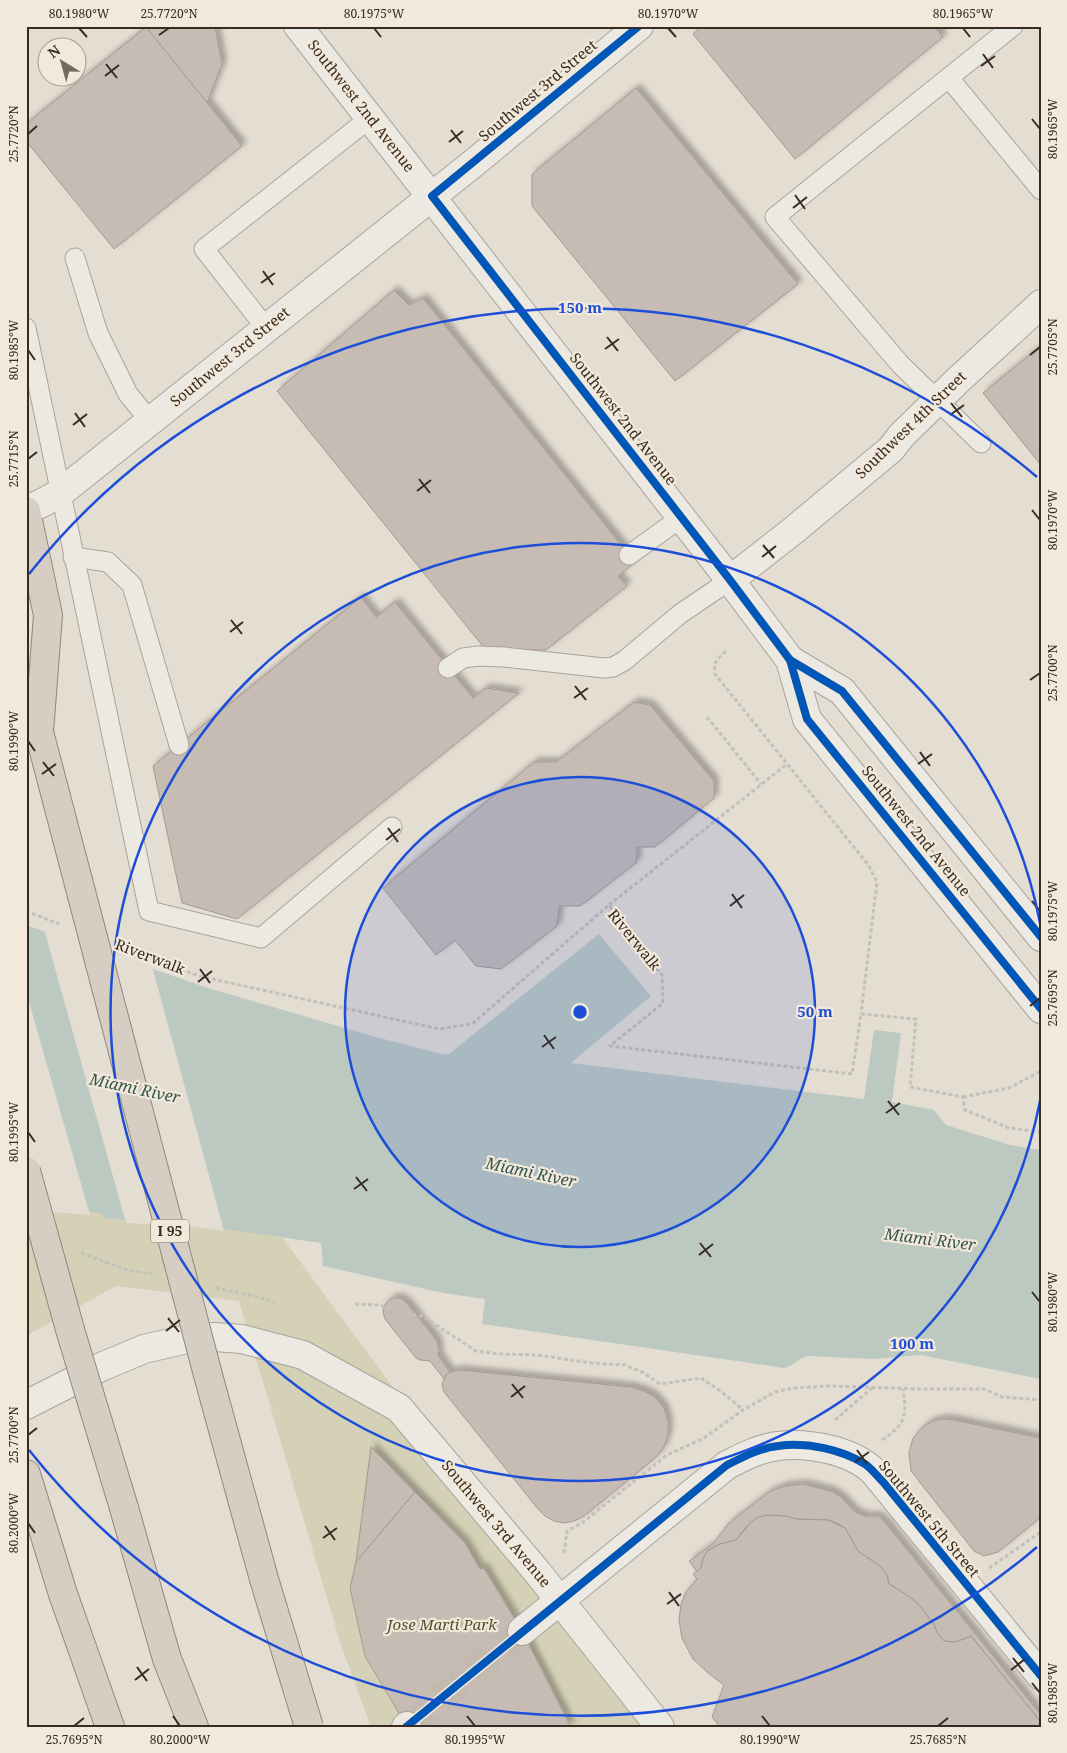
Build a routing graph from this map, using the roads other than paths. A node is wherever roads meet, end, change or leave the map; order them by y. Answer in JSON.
{"nodes":[{"id":1,"x":298,"y":26,"type":"edge"},
{"id":2,"x":639,"y":26,"type":"edge"},
{"id":3,"x":1013,"y":26,"type":"edge"},
{"id":4,"x":949,"y":78,"type":"junction"},
{"id":5,"x":370,"y":118,"type":"junction"},
{"id":6,"x":1041,"y":190,"type":"edge"},
{"id":7,"x":432,"y":196,"type":"junction"},
{"id":8,"x":75,"y":258,"type":"dead end"},
{"id":9,"x":1041,"y":304,"type":"edge"},
{"id":10,"x":26,"y":328,"type":"edge"},
{"id":11,"x":266,"y":328,"type":"junction"},
{"id":12,"x":937,"y":400,"type":"junction"},
{"id":13,"x":150,"y":421,"type":"junction"},
{"id":14,"x":981,"y":443,"type":"dead end"},
{"id":15,"x":60,"y":493,"type":"junction"},
{"id":16,"x":26,"y":510,"type":"edge"},
{"id":17,"x":682,"y":518,"type":"junction"},
{"id":18,"x":629,"y":555,"type":"dead end"},
{"id":19,"x":73,"y":557,"type":"junction"},
{"id":20,"x":730,"y":580,"type":"junction"},
{"id":21,"x":790,"y":660,"type":"junction"},
{"id":22,"x":448,"y":668,"type":"dead end"},
{"id":23,"x":26,"y":693,"type":"edge"},
{"id":24,"x":39,"y":732,"type":"junction"},
{"id":25,"x":179,"y":745,"type":"dead end"},
{"id":26,"x":392,"y":827,"type":"dead end"},
{"id":27,"x":1041,"y":937,"type":"edge"},
{"id":28,"x":1041,"y":1009,"type":"edge"},
{"id":29,"x":26,"y":1171,"type":"edge"},
{"id":30,"x":26,"y":1405,"type":"edge"},
{"id":31,"x":26,"y":1474,"type":"edge"},
{"id":32,"x":560,"y":1601,"type":"junction"},
{"id":33,"x":522,"y":1632,"type":"tunnel mouth"},
{"id":34,"x":1041,"y":1676,"type":"edge"},
{"id":35,"x":110,"y":1727,"type":"edge"},
{"id":36,"x":194,"y":1727,"type":"edge"},
{"id":37,"x":309,"y":1727,"type":"edge"},
{"id":38,"x":660,"y":1727,"type":"edge"}],
"edges":[{"from":1,"to":5,"type":"street","name":"Southwest 2nd Avenue"},
{"from":2,"to":7,"type":"street","name":"Southwest 3rd Street"},
{"from":3,"to":4,"type":"lane"},
{"from":4,"to":6,"type":"lane"},
{"from":4,"to":12,"type":"lane"},
{"from":5,"to":7,"type":"street","name":"Southwest 2nd Avenue"},
{"from":5,"to":11,"type":"lane"},
{"from":7,"to":11,"type":"street","name":"Southwest 3rd Street"},
{"from":7,"to":17,"type":"street","name":"Southwest 2nd Avenue"},
{"from":8,"to":13,"type":"lane"},
{"from":9,"to":12,"type":"street","name":"Southwest 4th Street"},
{"from":10,"to":15,"type":"lane"},
{"from":11,"to":13,"type":"street","name":"Southwest 3rd Street"},
{"from":12,"to":14,"type":"lane"},
{"from":12,"to":20,"type":"street","name":"Southwest 4th Street"},
{"from":13,"to":15,"type":"street","name":"Southwest 3rd Street"},
{"from":15,"to":16,"type":"street","name":"Southwest 3rd Street"},
{"from":15,"to":19,"type":"lane"},
{"from":16,"to":24,"type":"highway"},
{"from":17,"to":18,"type":"lane"},
{"from":17,"to":20,"type":"street","name":"Southwest 2nd Avenue"},
{"from":19,"to":25,"type":"lane"},
{"from":19,"to":26,"type":"lane"},
{"from":20,"to":21,"type":"street","name":"Southwest 2nd Avenue"},
{"from":20,"to":22,"type":"lane"},
{"from":21,"to":27,"type":"street","name":"Southwest 2nd Avenue"},
{"from":21,"to":28,"type":"street","name":"Southwest 2nd Avenue"},
{"from":23,"to":24,"type":"highway","number":"I 95"},
{"from":24,"to":37,"type":"highway","number":"I 95","bridge":true},
{"from":29,"to":36,"type":"highway","bridge":true},
{"from":30,"to":32,"type":"street","name":"Southwest 3rd Avenue"},
{"from":31,"to":35,"type":"highway"},
{"from":32,"to":33,"type":"street","name":"Southwest 5th Street"},
{"from":32,"to":34,"type":"street","name":"Southwest 5th Street"},
{"from":32,"to":38,"type":"street","name":"Southwest 3rd Avenue"}]}
